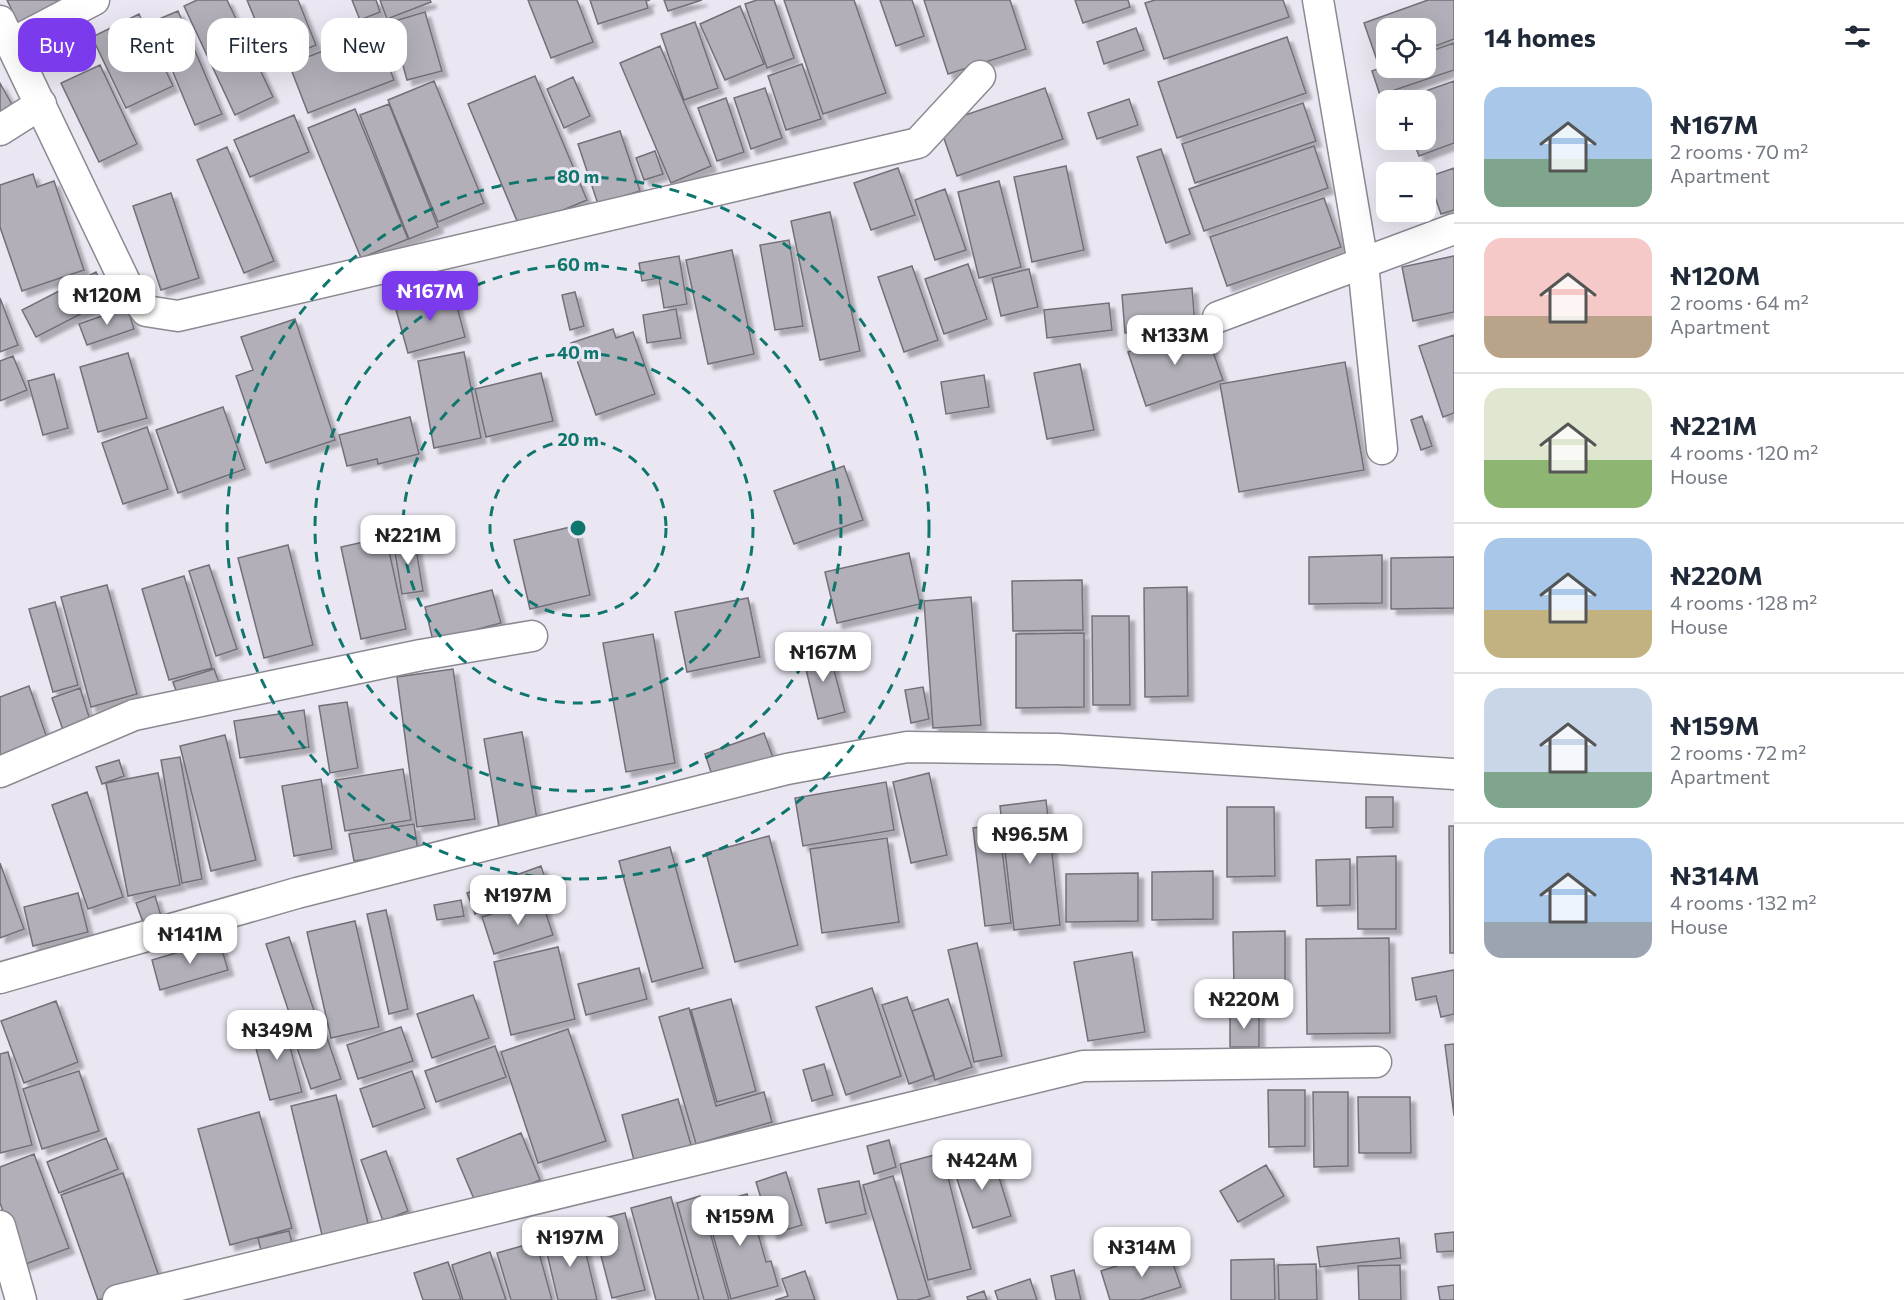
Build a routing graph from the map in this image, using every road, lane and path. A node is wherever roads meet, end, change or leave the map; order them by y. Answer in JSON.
{"nodes":[{"id":1,"x":94,"y":0,"type":"edge"},
{"id":2,"x":1318,"y":0,"type":"edge"},
{"id":3,"x":6,"y":32,"type":"edge"},
{"id":4,"x":980,"y":76,"type":"dead end"},
{"id":5,"x":41,"y":104,"type":"junction"},
{"id":6,"x":0,"y":130,"type":"edge"},
{"id":7,"x":1454,"y":229,"type":"edge"},
{"id":8,"x":1364,"y":264,"type":"junction"},
{"id":9,"x":1218,"y":317,"type":"dead end"},
{"id":10,"x":1382,"y":448,"type":"dead end"},
{"id":11,"x":532,"y":636,"type":"dead end"},
{"id":12,"x":0,"y":772,"type":"edge"},
{"id":13,"x":1454,"y":774,"type":"edge"},
{"id":14,"x":0,"y":978,"type":"edge"},
{"id":15,"x":1376,"y":1062,"type":"dead end"},
{"id":16,"x":0,"y":1226,"type":"edge"},
{"id":17,"x":21,"y":1300,"type":"edge"},
{"id":18,"x":118,"y":1300,"type":"edge"}],
"edges":[{"from":1,"to":3,"type":"street"},
{"from":2,"to":8,"type":"street"},
{"from":3,"to":5,"type":"street"},
{"from":4,"to":5,"type":"street"},
{"from":5,"to":6,"type":"street"},
{"from":7,"to":8,"type":"street"},
{"from":8,"to":9,"type":"street"},
{"from":8,"to":10,"type":"street"},
{"from":11,"to":12,"type":"street"},
{"from":13,"to":14,"type":"street"},
{"from":15,"to":18,"type":"street"},
{"from":16,"to":17,"type":"street"}]}
